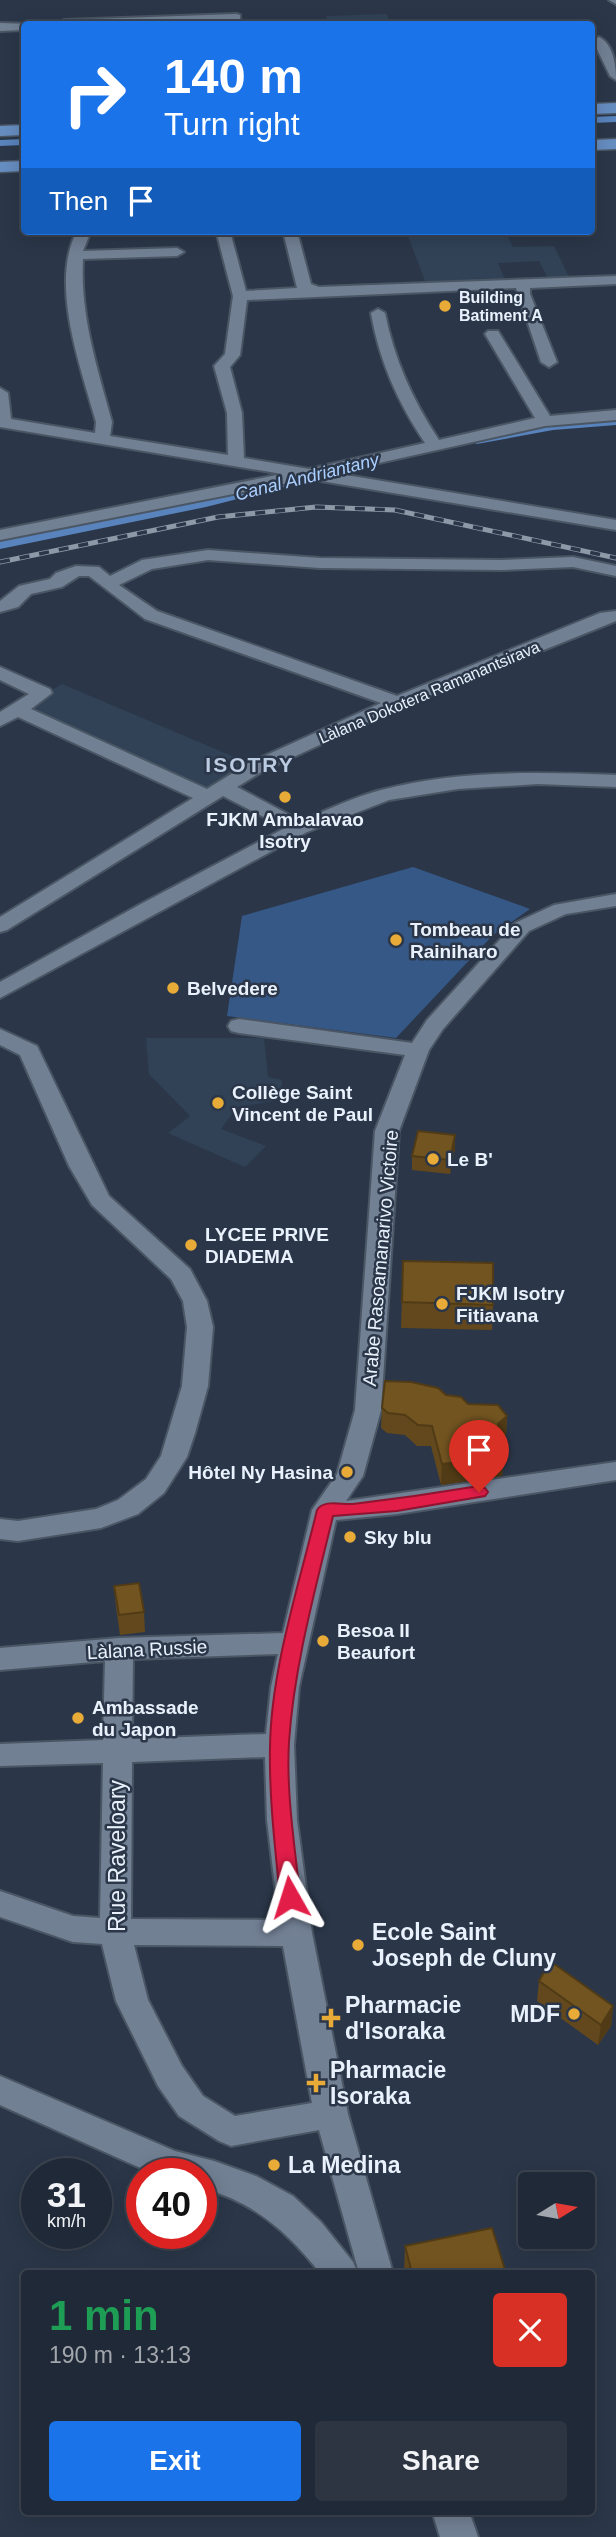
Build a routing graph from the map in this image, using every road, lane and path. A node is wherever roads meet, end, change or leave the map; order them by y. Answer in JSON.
{"nodes":[{"id":1,"x":235,"y":17,"type":"edge"},
{"id":2,"x":137,"y":21,"type":"edge"},
{"id":3,"x":21,"y":26,"type":"edge"},
{"id":4,"x":0,"y":27,"type":"edge"},
{"id":5,"x":616,"y":40,"type":"edge"},
{"id":6,"x":595,"y":41,"type":"edge"},
{"id":7,"x":616,"y":76,"type":"edge"},
{"id":8,"x":616,"y":108,"type":"edge"},
{"id":9,"x":595,"y":109,"type":"edge"},
{"id":10,"x":21,"y":130,"type":"edge"},
{"id":11,"x":0,"y":131,"type":"edge"},
{"id":12,"x":616,"y":144,"type":"edge"},
{"id":13,"x":595,"y":145,"type":"edge"},
{"id":14,"x":21,"y":166,"type":"edge"},
{"id":15,"x":0,"y":167,"type":"edge"},
{"id":16,"x":82,"y":235,"type":"edge"},
{"id":17,"x":224,"y":235,"type":"dead end"},
{"id":18,"x":291,"y":235,"type":"edge"},
{"id":19,"x":177,"y":252,"type":"dead end"},
{"id":20,"x":76,"y":255,"type":"junction"},
{"id":21,"x":616,"y":280,"type":"edge"},
{"id":22,"x":523,"y":284,"type":"junction"},
{"id":23,"x":318,"y":291,"type":"junction"},
{"id":24,"x":240,"y":296,"type":"junction"},
{"id":25,"x":378,"y":313,"type":"dead end"},
{"id":26,"x":493,"y":334,"type":"dead end"},
{"id":27,"x":549,"y":362,"type":"dead end"},
{"id":28,"x":0,"y":393,"type":"edge"},
{"id":29,"x":616,"y":415,"type":"edge"},
{"id":30,"x":545,"y":421,"type":"junction"},
{"id":31,"x":2,"y":422,"type":"edge"},
{"id":32,"x":102,"y":439,"type":"junction"},
{"id":33,"x":434,"y":445,"type":"junction"},
{"id":34,"x":235,"y":462,"type":"junction"},
{"id":35,"x":309,"y":474,"type":"junction"},
{"id":36,"x":616,"y":523,"type":"edge"},
{"id":37,"x":0,"y":535,"type":"edge"},
{"id":38,"x":616,"y":571,"type":"edge"},
{"id":39,"x":109,"y":583,"type":"junction"},
{"id":40,"x":0,"y":607,"type":"edge"},
{"id":41,"x":616,"y":616,"type":"edge"},
{"id":42,"x":0,"y":673,"type":"edge"},
{"id":43,"x":397,"y":702,"type":"junction"},
{"id":44,"x":19,"y":710,"type":"junction"},
{"id":45,"x":0,"y":720,"type":"edge"},
{"id":46,"x":616,"y":781,"type":"edge"},
{"id":47,"x":217,"y":793,"type":"junction"},
{"id":48,"x":300,"y":828,"type":"junction"},
{"id":49,"x":616,"y":900,"type":"edge"},
{"id":50,"x":0,"y":926,"type":"edge"},
{"id":51,"x":0,"y":991,"type":"edge"},
{"id":52,"x":239,"y":1026,"type":"dead end"},
{"id":53,"x":0,"y":1036,"type":"edge"},
{"id":54,"x":418,"y":1050,"type":"junction"},
{"id":55,"x":616,"y":1471,"type":"edge"},
{"id":56,"x":326,"y":1510,"type":"junction"},
{"id":57,"x":0,"y":1529,"type":"edge"},
{"id":58,"x":294,"y":1643,"type":"junction"},
{"id":59,"x":119,"y":1650,"type":"junction"},
{"id":60,"x":0,"y":1659,"type":"edge"},
{"id":61,"x":279,"y":1745,"type":"junction"},
{"id":62,"x":117,"y":1751,"type":"junction"},
{"id":63,"x":0,"y":1755,"type":"edge"},
{"id":64,"x":0,"y":1904,"type":"edge"},
{"id":65,"x":115,"y":1933,"type":"junction"},
{"id":66,"x":296,"y":1933,"type":"junction"},
{"id":67,"x":0,"y":2090,"type":"edge"},
{"id":68,"x":331,"y":2114,"type":"junction"},
{"id":69,"x":339,"y":2270,"type":"edge"},
{"id":70,"x":375,"y":2270,"type":"edge"},
{"id":71,"x":451,"y":2515,"type":"edge"},
{"id":72,"x":459,"y":2537,"type":"edge"}],
"edges":[{"from":1,"to":2,"type":"street"},
{"from":3,"to":4,"type":"street"},
{"from":5,"to":6,"type":"street"},
{"from":6,"to":7,"type":"street"},
{"from":8,"to":9,"type":"main road"},
{"from":10,"to":11,"type":"main road"},
{"from":12,"to":13,"type":"main road"},
{"from":14,"to":15,"type":"main road"},
{"from":16,"to":20,"type":"street"},
{"from":17,"to":24,"type":"street"},
{"from":18,"to":23,"type":"street"},
{"from":19,"to":20,"type":"street"},
{"from":20,"to":32,"type":"street"},
{"from":21,"to":22,"type":"street"},
{"from":22,"to":23,"type":"street"},
{"from":22,"to":27,"type":"street"},
{"from":23,"to":24,"type":"street"},
{"from":24,"to":34,"type":"street"},
{"from":25,"to":33,"type":"street"},
{"from":26,"to":30,"type":"street"},
{"from":28,"to":31,"type":"street"},
{"from":29,"to":30,"type":"street"},
{"from":30,"to":33,"type":"street"},
{"from":31,"to":32,"type":"street"},
{"from":32,"to":34,"type":"street"},
{"from":33,"to":35,"type":"street"},
{"from":34,"to":35,"type":"street"},
{"from":35,"to":36,"type":"street"},
{"from":35,"to":37,"type":"street"},
{"from":38,"to":39,"type":"street"},
{"from":39,"to":40,"type":"street"},
{"from":39,"to":43,"type":"street"},
{"from":41,"to":43,"type":"street","name":"Làlana Dokotera Ramanantsirava"},
{"from":42,"to":44,"type":"street"},
{"from":43,"to":47,"type":"street","name":"Làlana Dokotera Ramanantsirava"},
{"from":44,"to":45,"type":"street"},
{"from":44,"to":47,"type":"street"},
{"from":46,"to":48,"type":"street"},
{"from":47,"to":48,"type":"street"},
{"from":47,"to":50,"type":"street","name":"Làlana Dokotera Ramanantsirava"},
{"from":48,"to":51,"type":"street"},
{"from":49,"to":54,"type":"street","name":"Arabe Rasoamanarivo Victoire"},
{"from":52,"to":54,"type":"street"},
{"from":53,"to":57,"type":"street"},
{"from":54,"to":56,"type":"street","name":"Arabe Rasoamanarivo Victoire"},
{"from":55,"to":56,"type":"street"},
{"from":56,"to":58,"type":"street"},
{"from":58,"to":59,"type":"street","name":"Làlana Russie"},
{"from":58,"to":61,"type":"street"},
{"from":59,"to":60,"type":"street","name":"Làlana Russie"},
{"from":59,"to":62,"type":"street","name":"Rue Raveloary"},
{"from":61,"to":62,"type":"street"},
{"from":61,"to":66,"type":"street"},
{"from":62,"to":63,"type":"street"},
{"from":62,"to":65,"type":"street","name":"Rue Raveloary"},
{"from":64,"to":65,"type":"street"},
{"from":65,"to":66,"type":"street"},
{"from":65,"to":68,"type":"street","name":"Rue Raveloary"},
{"from":66,"to":68,"type":"street"},
{"from":67,"to":69,"type":"street"},
{"from":68,"to":70,"type":"street"},
{"from":71,"to":72,"type":"street"}]}
